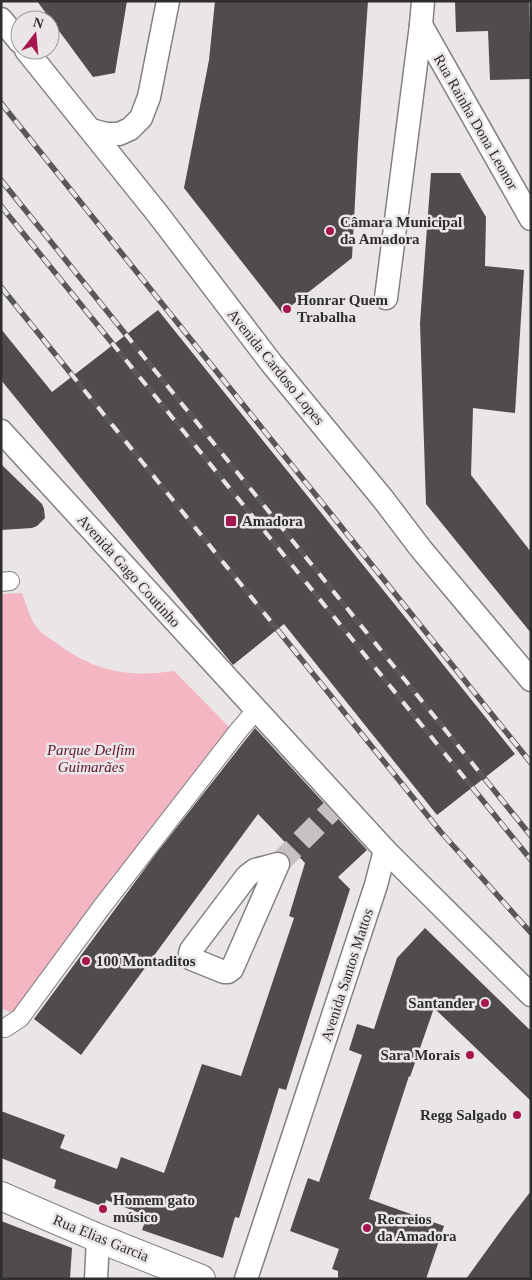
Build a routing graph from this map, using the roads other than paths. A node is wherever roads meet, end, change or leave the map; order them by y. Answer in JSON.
{"nodes":[{"id":1,"x":168,"y":1,"type":"edge"},
{"id":2,"x":423,"y":1,"type":"edge"},
{"id":3,"x":1,"y":19,"type":"edge"},
{"id":4,"x":421,"y":25,"type":"junction"},
{"id":5,"x":10,"y":30,"type":"edge"},
{"id":6,"x":34,"y":60,"type":"edge"},
{"id":7,"x":91,"y":130,"type":"junction"},
{"id":8,"x":531,"y":219,"type":"edge"},
{"id":9,"x":386,"y":298,"type":"dead end"},
{"id":10,"x":1,"y":431,"type":"edge"},
{"id":11,"x":531,"y":680,"type":"edge"},
{"id":12,"x":256,"y":710,"type":"junction"},
{"id":13,"x":385,"y":850,"type":"junction"},
{"id":14,"x":278,"y":864,"type":"joint"},
{"id":15,"x":531,"y":995,"type":"edge"},
{"id":16,"x":5,"y":1028,"type":"dead end"},
{"id":17,"x":1,"y":1196,"type":"edge"},
{"id":18,"x":98,"y":1238,"type":"junction"},
{"id":19,"x":96,"y":1279,"type":"edge"},
{"id":20,"x":201,"y":1279,"type":"edge"},
{"id":21,"x":246,"y":1279,"type":"edge"}],
"edges":[{"from":1,"to":7,"type":"street"},
{"from":2,"to":4,"type":"street"},
{"from":3,"to":5,"type":"street"},
{"from":4,"to":8,"type":"street","name":"Rua Rainha Dona Leonor"},
{"from":4,"to":9,"type":"street"},
{"from":6,"to":7,"type":"street","name":"Avenida Cardoso Lopes"},
{"from":7,"to":11,"type":"street","name":"Avenida Cardoso Lopes"},
{"from":10,"to":12,"type":"street","name":"Avenida Gago Coutinho"},
{"from":12,"to":13,"type":"street"},
{"from":12,"to":16,"type":"street"},
{"from":13,"to":15,"type":"street"},
{"from":13,"to":21,"type":"street","name":"Avenida Santos Mattos"},
{"from":14,"to":14,"type":"street"},
{"from":17,"to":18,"type":"street","name":"Rua Elias Garcia"},
{"from":18,"to":19,"type":"street"},
{"from":18,"to":20,"type":"street","name":"Rua Elias Garcia"}]}
